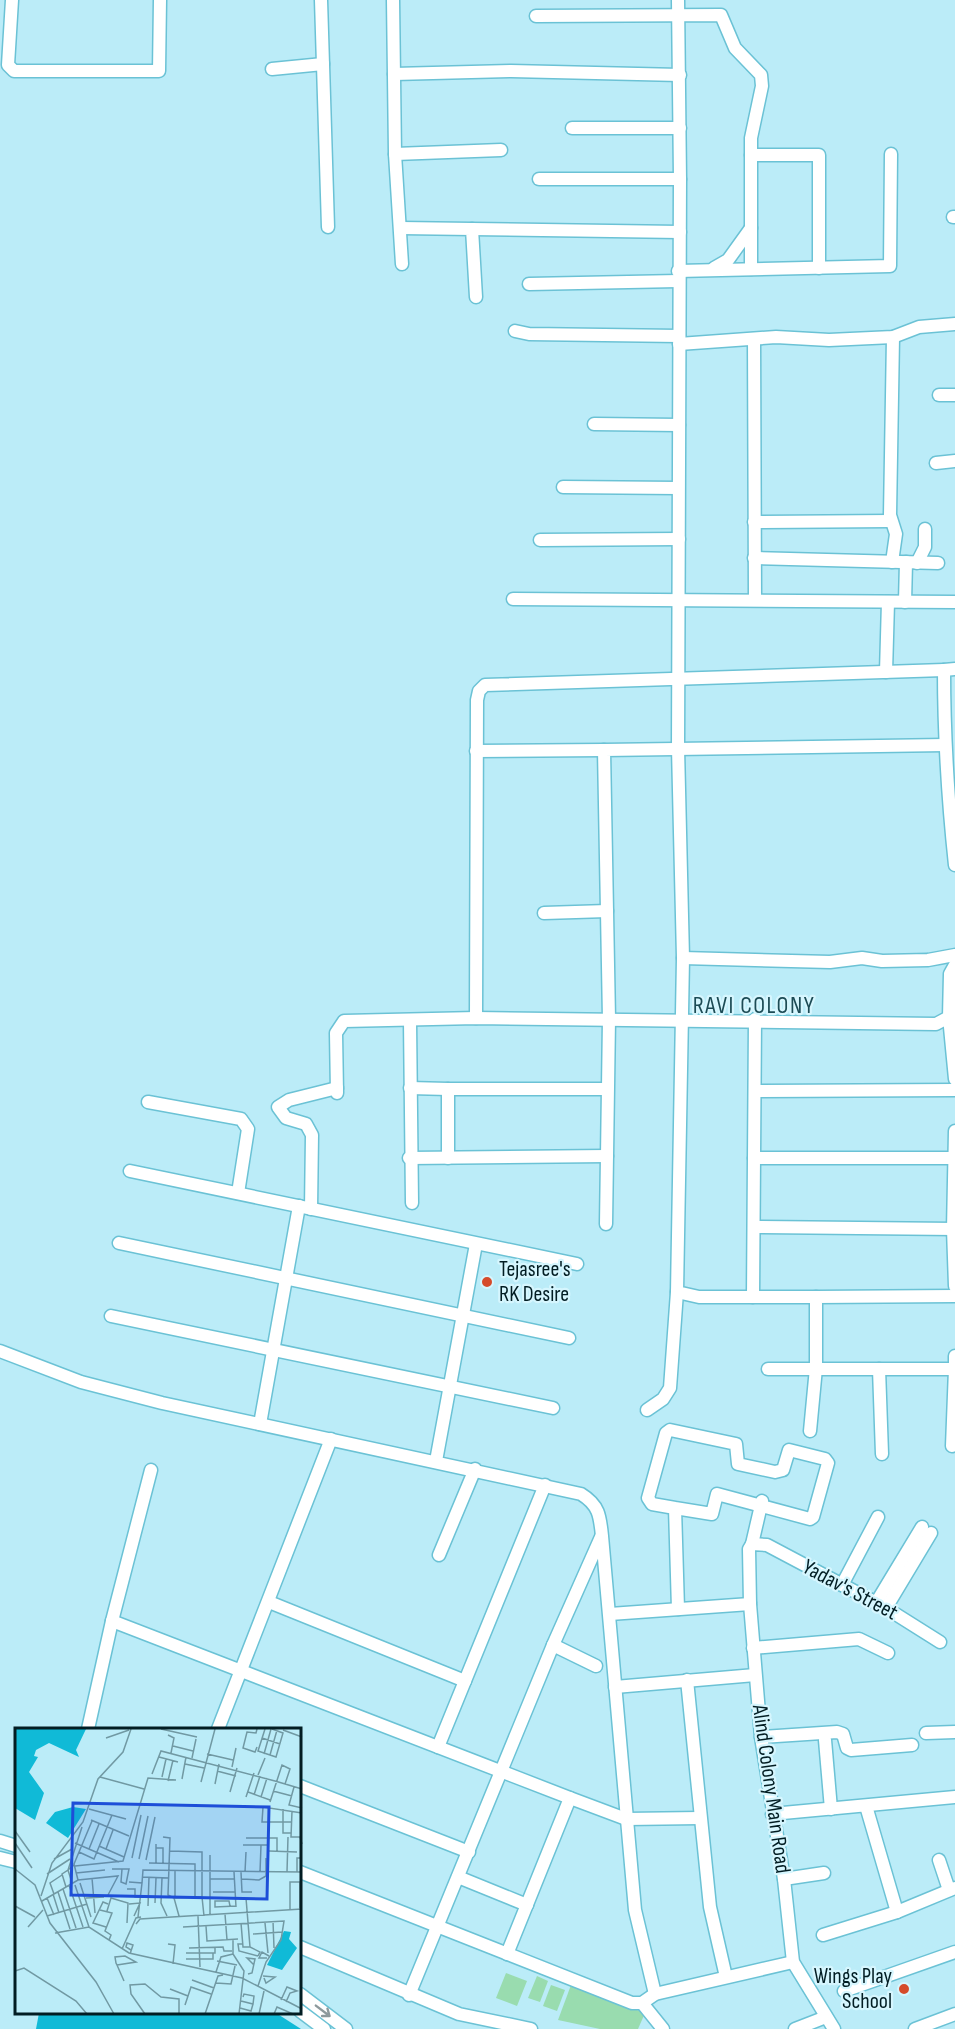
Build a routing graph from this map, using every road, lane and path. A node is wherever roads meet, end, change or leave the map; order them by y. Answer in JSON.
{"nodes":[{"id":1,"x":12,"y":0,"type":"edge"},
{"id":2,"x":160,"y":0,"type":"edge"},
{"id":3,"x":321,"y":0,"type":"edge"},
{"id":4,"x":393,"y":0,"type":"edge"},
{"id":5,"x":678,"y":0,"type":"edge"},
{"id":6,"x":678,"y":15,"type":"junction"},
{"id":7,"x":536,"y":16,"type":"dead end"},
{"id":8,"x":323,"y":64,"type":"junction"},
{"id":9,"x":272,"y":69,"type":"dead end"},
{"id":10,"x":394,"y":74,"type":"junction"},
{"id":11,"x":680,"y":75,"type":"junction"},
{"id":12,"x":572,"y":128,"type":"dead end"},
{"id":13,"x":680,"y":128,"type":"junction"},
{"id":14,"x":501,"y":150,"type":"dead end"},
{"id":15,"x":395,"y":154,"type":"junction"},
{"id":16,"x":891,"y":154,"type":"dead end"},
{"id":17,"x":751,"y":155,"type":"junction"},
{"id":18,"x":539,"y":179,"type":"dead end"},
{"id":19,"x":680,"y":179,"type":"junction"},
{"id":20,"x":328,"y":227,"type":"dead end"},
{"id":21,"x":401,"y":228,"type":"junction"},
{"id":22,"x":472,"y":228,"type":"junction"},
{"id":23,"x":751,"y":228,"type":"junction"},
{"id":24,"x":680,"y":232,"type":"junction"},
{"id":25,"x":402,"y":264,"type":"dead end"},
{"id":26,"x":819,"y":268,"type":"junction"},
{"id":27,"x":751,"y":269,"type":"junction"},
{"id":28,"x":710,"y":270,"type":"junction"},
{"id":29,"x":678,"y":276,"type":"junction"},
{"id":30,"x":529,"y":284,"type":"dead end"},
{"id":31,"x":476,"y":297,"type":"dead end"},
{"id":32,"x":955,"y":324,"type":"edge"},
{"id":33,"x":514,"y":331,"type":"dead end"},
{"id":34,"x":893,"y":337,"type":"junction"},
{"id":35,"x":754,"y":339,"type":"junction"},
{"id":36,"x":679,"y":340,"type":"junction"},
{"id":37,"x":939,"y":395,"type":"dead end"},
{"id":38,"x":955,"y":395,"type":"edge"},
{"id":39,"x":594,"y":424,"type":"dead end"},
{"id":40,"x":679,"y":425,"type":"junction"},
{"id":41,"x":955,"y":462,"type":"edge"},
{"id":42,"x":936,"y":463,"type":"dead end"},
{"id":43,"x":563,"y":487,"type":"dead end"},
{"id":44,"x":678,"y":489,"type":"junction"},
{"id":45,"x":891,"y":521,"type":"junction"},
{"id":46,"x":754,"y":522,"type":"junction"},
{"id":47,"x":925,"y":529,"type":"dead end"},
{"id":48,"x":679,"y":539,"type":"junction"},
{"id":49,"x":540,"y":540,"type":"dead end"},
{"id":50,"x":754,"y":558,"type":"junction"},
{"id":51,"x":892,"y":562,"type":"junction"},
{"id":52,"x":911,"y":562,"type":"junction"},
{"id":53,"x":938,"y":563,"type":"dead end"},
{"id":54,"x":513,"y":599,"type":"dead end"},
{"id":55,"x":754,"y":599,"type":"junction"},
{"id":56,"x":680,"y":602,"type":"junction"},
{"id":57,"x":888,"y":602,"type":"junction"},
{"id":58,"x":905,"y":602,"type":"junction"},
{"id":59,"x":955,"y":602,"type":"edge"},
{"id":60,"x":950,"y":670,"type":"edge"},
{"id":61,"x":886,"y":672,"type":"junction"},
{"id":62,"x":679,"y":678,"type":"junction"},
{"id":63,"x":945,"y":745,"type":"junction"},
{"id":64,"x":678,"y":748,"type":"junction"},
{"id":65,"x":604,"y":750,"type":"junction"},
{"id":66,"x":476,"y":751,"type":"junction"},
{"id":67,"x":955,"y":865,"type":"edge"},
{"id":68,"x":607,"y":911,"type":"junction"},
{"id":69,"x":544,"y":913,"type":"dead end"},
{"id":70,"x":955,"y":955,"type":"edge"},
{"id":71,"x":682,"y":958,"type":"junction"},
{"id":72,"x":955,"y":965,"type":"edge"},
{"id":73,"x":949,"y":1017,"type":"junction"},
{"id":74,"x":476,"y":1018,"type":"junction"},
{"id":75,"x":609,"y":1019,"type":"junction"},
{"id":76,"x":681,"y":1019,"type":"junction"},
{"id":77,"x":755,"y":1020,"type":"junction"},
{"id":78,"x":410,"y":1021,"type":"junction"},
{"id":79,"x":955,"y":1079,"type":"edge"},
{"id":80,"x":410,"y":1088,"type":"junction"},
{"id":81,"x":448,"y":1089,"type":"junction"},
{"id":82,"x":606,"y":1089,"type":"junction"},
{"id":83,"x":955,"y":1090,"type":"edge"},
{"id":84,"x":756,"y":1091,"type":"junction"},
{"id":85,"x":148,"y":1102,"type":"dead end"},
{"id":86,"x":955,"y":1131,"type":"edge"},
{"id":87,"x":607,"y":1156,"type":"junction"},
{"id":88,"x":410,"y":1158,"type":"junction"},
{"id":89,"x":448,"y":1158,"type":"junction"},
{"id":90,"x":754,"y":1158,"type":"junction"},
{"id":91,"x":955,"y":1158,"type":"edge"},
{"id":92,"x":130,"y":1171,"type":"dead end"},
{"id":93,"x":238,"y":1193,"type":"junction"},
{"id":94,"x":412,"y":1203,"type":"dead end"},
{"id":95,"x":305,"y":1207,"type":"junction"},
{"id":96,"x":606,"y":1224,"type":"dead end"},
{"id":97,"x":754,"y":1227,"type":"junction"},
{"id":98,"x":954,"y":1229,"type":"edge"},
{"id":99,"x":119,"y":1243,"type":"dead end"},
{"id":100,"x":476,"y":1244,"type":"junction"},
{"id":101,"x":577,"y":1264,"type":"dead end"},
{"id":102,"x":286,"y":1279,"type":"junction"},
{"id":103,"x":955,"y":1286,"type":"edge"},
{"id":104,"x":677,"y":1292,"type":"junction"},
{"id":105,"x":955,"y":1296,"type":"edge"},
{"id":106,"x":753,"y":1297,"type":"junction"},
{"id":107,"x":816,"y":1297,"type":"junction"},
{"id":108,"x":111,"y":1316,"type":"dead end"},
{"id":109,"x":463,"y":1317,"type":"junction"},
{"id":110,"x":569,"y":1338,"type":"dead end"},
{"id":111,"x":274,"y":1350,"type":"junction"},
{"id":112,"x":0,"y":1351,"type":"edge"},
{"id":113,"x":955,"y":1356,"type":"edge"},
{"id":114,"x":816,"y":1368,"type":"junction"},
{"id":115,"x":768,"y":1369,"type":"dead end"},
{"id":116,"x":879,"y":1369,"type":"junction"},
{"id":117,"x":955,"y":1369,"type":"edge"},
{"id":118,"x":450,"y":1386,"type":"junction"},
{"id":119,"x":553,"y":1408,"type":"dead end"},
{"id":120,"x":647,"y":1410,"type":"dead end"},
{"id":121,"x":260,"y":1424,"type":"junction"},
{"id":122,"x":810,"y":1431,"type":"dead end"},
{"id":123,"x":331,"y":1439,"type":"junction"},
{"id":124,"x":952,"y":1446,"type":"dead end"},
{"id":125,"x":882,"y":1454,"type":"dead end"},
{"id":126,"x":436,"y":1461,"type":"junction"},
{"id":127,"x":475,"y":1469,"type":"junction"},
{"id":128,"x":151,"y":1470,"type":"dead end"},
{"id":129,"x":544,"y":1485,"type":"junction"},
{"id":130,"x":762,"y":1504,"type":"junction"},
{"id":131,"x":675,"y":1508,"type":"junction"},
{"id":132,"x":878,"y":1517,"type":"dead end"},
{"id":133,"x":926,"y":1530,"type":"dead end"},
{"id":134,"x":602,"y":1536,"type":"junction"},
{"id":135,"x":755,"y":1544,"type":"junction"},
{"id":136,"x":439,"y":1555,"type":"dead end"},
{"id":137,"x":842,"y":1585,"type":"junction"},
{"id":138,"x":269,"y":1602,"type":"junction"},
{"id":139,"x":750,"y":1604,"type":"junction"},
{"id":140,"x":881,"y":1605,"type":"junction"},
{"id":141,"x":678,"y":1609,"type":"junction"},
{"id":142,"x":610,"y":1614,"type":"junction"},
{"id":143,"x":112,"y":1621,"type":"junction"},
{"id":144,"x":940,"y":1642,"type":"dead end"},
{"id":145,"x":553,"y":1645,"type":"junction"},
{"id":146,"x":753,"y":1648,"type":"junction"},
{"id":147,"x":888,"y":1653,"type":"dead end"},
{"id":148,"x":596,"y":1666,"type":"dead end"},
{"id":149,"x":243,"y":1670,"type":"junction"},
{"id":150,"x":755,"y":1675,"type":"junction"},
{"id":151,"x":687,"y":1680,"type":"junction"},
{"id":152,"x":465,"y":1681,"type":"junction"},
{"id":153,"x":615,"y":1687,"type":"junction"},
{"id":154,"x":88,"y":1728,"type":"edge"},
{"id":155,"x":218,"y":1728,"type":"edge"},
{"id":156,"x":955,"y":1732,"type":"edge"},
{"id":157,"x":927,"y":1733,"type":"dead end"},
{"id":158,"x":761,"y":1737,"type":"junction"},
{"id":159,"x":825,"y":1740,"type":"dead end"},
{"id":160,"x":912,"y":1744,"type":"dead end"},
{"id":161,"x":438,"y":1746,"type":"junction"},
{"id":162,"x":502,"y":1772,"type":"junction"},
{"id":163,"x":302,"y":1787,"type":"edge"},
{"id":164,"x":955,"y":1797,"type":"edge"},
{"id":165,"x":570,"y":1798,"type":"junction"},
{"id":166,"x":866,"y":1806,"type":"junction"},
{"id":167,"x":831,"y":1809,"type":"junction"},
{"id":168,"x":772,"y":1814,"type":"junction"},
{"id":169,"x":700,"y":1818,"type":"junction"},
{"id":170,"x":626,"y":1819,"type":"junction"},
{"id":171,"x":0,"y":1841,"type":"edge"},
{"id":172,"x":15,"y":1846,"type":"edge"},
{"id":173,"x":469,"y":1852,"type":"junction"},
{"id":174,"x":0,"y":1858,"type":"edge"},
{"id":175,"x":939,"y":1860,"type":"dead end"},
{"id":176,"x":15,"y":1862,"type":"edge"},
{"id":177,"x":302,"y":1873,"type":"edge"},
{"id":178,"x":824,"y":1873,"type":"dead end"},
{"id":179,"x":458,"y":1877,"type":"junction"},
{"id":180,"x":784,"y":1879,"type":"junction"},
{"id":181,"x":952,"y":1889,"type":"edge"},
{"id":182,"x":527,"y":1905,"type":"junction"},
{"id":183,"x":897,"y":1912,"type":"junction"},
{"id":184,"x":437,"y":1925,"type":"junction"},
{"id":185,"x":823,"y":1935,"type":"dead end"},
{"id":186,"x":302,"y":1948,"type":"edge"},
{"id":187,"x":955,"y":1952,"type":"edge"},
{"id":188,"x":507,"y":1954,"type":"junction"},
{"id":189,"x":793,"y":1962,"type":"junction"},
{"id":190,"x":726,"y":1977,"type":"junction"},
{"id":191,"x":844,"y":1991,"type":"dead end"},
{"id":192,"x":655,"y":1994,"type":"junction"},
{"id":193,"x":410,"y":1995,"type":"junction"},
{"id":194,"x":302,"y":1996,"type":"edge"},
{"id":195,"x":642,"y":2003,"type":"junction"},
{"id":196,"x":302,"y":2012,"type":"edge"},
{"id":197,"x":955,"y":2014,"type":"edge"},
{"id":198,"x":469,"y":2016,"type":"junction"},
{"id":199,"x":826,"y":2017,"type":"junction"},
{"id":200,"x":324,"y":2029,"type":"edge"},
{"id":201,"x":346,"y":2029,"type":"edge"},
{"id":202,"x":478,"y":2029,"type":"edge"},
{"id":203,"x":531,"y":2029,"type":"edge"},
{"id":204,"x":663,"y":2029,"type":"edge"},
{"id":205,"x":795,"y":2029,"type":"edge"},
{"id":206,"x":834,"y":2029,"type":"edge"},
{"id":207,"x":915,"y":2029,"type":"edge"}],
"edges":[{"from":1,"to":2,"type":"street"},
{"from":3,"to":8,"type":"street"},
{"from":4,"to":10,"type":"street"},
{"from":5,"to":6,"type":"street"},
{"from":6,"to":7,"type":"street"},
{"from":6,"to":11,"type":"street"},
{"from":6,"to":17,"type":"street"},
{"from":8,"to":9,"type":"street"},
{"from":8,"to":20,"type":"street"},
{"from":10,"to":11,"type":"street"},
{"from":10,"to":15,"type":"street"},
{"from":11,"to":13,"type":"street"},
{"from":12,"to":13,"type":"street"},
{"from":13,"to":19,"type":"street"},
{"from":14,"to":15,"type":"street"},
{"from":15,"to":21,"type":"street"},
{"from":16,"to":26,"type":"street"},
{"from":17,"to":23,"type":"street"},
{"from":17,"to":26,"type":"street"},
{"from":18,"to":19,"type":"street"},
{"from":19,"to":24,"type":"street"},
{"from":21,"to":22,"type":"street"},
{"from":21,"to":25,"type":"street"},
{"from":22,"to":24,"type":"street"},
{"from":22,"to":31,"type":"street"},
{"from":23,"to":27,"type":"street"},
{"from":23,"to":28,"type":"street"},
{"from":24,"to":29,"type":"street"},
{"from":26,"to":27,"type":"street"},
{"from":27,"to":28,"type":"street"},
{"from":28,"to":29,"type":"street"},
{"from":29,"to":30,"type":"street"},
{"from":29,"to":36,"type":"street"},
{"from":32,"to":34,"type":"street"},
{"from":33,"to":36,"type":"street"},
{"from":34,"to":35,"type":"street"},
{"from":34,"to":45,"type":"street"},
{"from":35,"to":36,"type":"street"},
{"from":35,"to":46,"type":"street"},
{"from":36,"to":40,"type":"street"},
{"from":37,"to":38,"type":"street"},
{"from":39,"to":40,"type":"street"},
{"from":40,"to":44,"type":"street"},
{"from":41,"to":42,"type":"street"},
{"from":43,"to":44,"type":"street"},
{"from":44,"to":48,"type":"street"},
{"from":45,"to":46,"type":"street"},
{"from":45,"to":51,"type":"street"},
{"from":46,"to":50,"type":"street"},
{"from":47,"to":52,"type":"street"},
{"from":48,"to":49,"type":"street"},
{"from":48,"to":56,"type":"street"},
{"from":50,"to":51,"type":"street"},
{"from":50,"to":55,"type":"street"},
{"from":51,"to":52,"type":"street"},
{"from":52,"to":53,"type":"street"},
{"from":52,"to":58,"type":"street"},
{"from":54,"to":56,"type":"street"},
{"from":55,"to":56,"type":"street"},
{"from":55,"to":57,"type":"street"},
{"from":56,"to":62,"type":"street"},
{"from":57,"to":58,"type":"street"},
{"from":57,"to":61,"type":"street"},
{"from":58,"to":59,"type":"street"},
{"from":60,"to":61,"type":"street"},
{"from":60,"to":63,"type":"street"},
{"from":61,"to":62,"type":"street"},
{"from":62,"to":64,"type":"street"},
{"from":62,"to":66,"type":"street"},
{"from":63,"to":64,"type":"street"},
{"from":63,"to":67,"type":"street"},
{"from":64,"to":65,"type":"street"},
{"from":64,"to":71,"type":"street"},
{"from":65,"to":66,"type":"street"},
{"from":65,"to":68,"type":"street"},
{"from":66,"to":74,"type":"street"},
{"from":68,"to":69,"type":"street"},
{"from":68,"to":75,"type":"street"},
{"from":70,"to":71,"type":"street"},
{"from":71,"to":76,"type":"street"},
{"from":72,"to":73,"type":"street"},
{"from":73,"to":77,"type":"street"},
{"from":73,"to":79,"type":"street"},
{"from":74,"to":75,"type":"street"},
{"from":74,"to":78,"type":"street"},
{"from":75,"to":76,"type":"street"},
{"from":75,"to":82,"type":"street"},
{"from":76,"to":77,"type":"street"},
{"from":76,"to":104,"type":"street"},
{"from":77,"to":84,"type":"street"},
{"from":78,"to":80,"type":"street"},
{"from":78,"to":95,"type":"street"},
{"from":80,"to":81,"type":"street"},
{"from":80,"to":88,"type":"street"},
{"from":81,"to":82,"type":"street"},
{"from":81,"to":89,"type":"street"},
{"from":82,"to":87,"type":"street"},
{"from":83,"to":84,"type":"street"},
{"from":84,"to":90,"type":"street"},
{"from":85,"to":93,"type":"street"},
{"from":86,"to":91,"type":"street"},
{"from":87,"to":89,"type":"street"},
{"from":87,"to":96,"type":"street"},
{"from":88,"to":89,"type":"street"},
{"from":88,"to":94,"type":"street"},
{"from":90,"to":91,"type":"street"},
{"from":90,"to":97,"type":"street"},
{"from":91,"to":98,"type":"street"},
{"from":92,"to":93,"type":"street"},
{"from":93,"to":95,"type":"street"},
{"from":95,"to":100,"type":"street"},
{"from":95,"to":102,"type":"street"},
{"from":97,"to":98,"type":"street"},
{"from":97,"to":106,"type":"street"},
{"from":98,"to":103,"type":"street"},
{"from":99,"to":102,"type":"street"},
{"from":100,"to":101,"type":"street"},
{"from":100,"to":109,"type":"street"},
{"from":102,"to":109,"type":"street"},
{"from":102,"to":111,"type":"street"},
{"from":104,"to":106,"type":"street"},
{"from":104,"to":120,"type":"street"},
{"from":105,"to":107,"type":"street"},
{"from":106,"to":107,"type":"street"},
{"from":107,"to":114,"type":"street"},
{"from":108,"to":111,"type":"street"},
{"from":109,"to":110,"type":"street"},
{"from":109,"to":118,"type":"street"},
{"from":111,"to":118,"type":"street"},
{"from":111,"to":121,"type":"street"},
{"from":112,"to":121,"type":"street"},
{"from":113,"to":117,"type":"street"},
{"from":114,"to":115,"type":"street"},
{"from":114,"to":116,"type":"street"},
{"from":114,"to":122,"type":"street"},
{"from":116,"to":117,"type":"street"},
{"from":116,"to":125,"type":"street"},
{"from":117,"to":124,"type":"street"},
{"from":118,"to":119,"type":"street"},
{"from":118,"to":126,"type":"street"},
{"from":121,"to":123,"type":"street"},
{"from":123,"to":126,"type":"street"},
{"from":123,"to":138,"type":"street"},
{"from":126,"to":127,"type":"street"},
{"from":127,"to":129,"type":"street"},
{"from":127,"to":136,"type":"street"},
{"from":128,"to":143,"type":"street"},
{"from":129,"to":134,"type":"street"},
{"from":129,"to":152,"type":"street"},
{"from":130,"to":131,"type":"street"},
{"from":130,"to":131,"type":"street"},
{"from":130,"to":135,"type":"street","name":"Alind Colony Main Road"},
{"from":131,"to":141,"type":"street"},
{"from":132,"to":137,"type":"street"},
{"from":133,"to":140,"type":"street"},
{"from":134,"to":142,"type":"street"},
{"from":134,"to":145,"type":"street"},
{"from":135,"to":137,"type":"street","name":"Yadav's Street"},
{"from":135,"to":139,"type":"street","name":"Alind Colony Main Road"},
{"from":137,"to":140,"type":"street","name":"Yadav's Street"},
{"from":138,"to":149,"type":"street"},
{"from":138,"to":152,"type":"street"},
{"from":139,"to":141,"type":"street"},
{"from":139,"to":146,"type":"street","name":"Alind Colony Main Road"},
{"from":140,"to":144,"type":"street","name":"Yadav's Street"},
{"from":141,"to":142,"type":"street"},
{"from":142,"to":153,"type":"street"},
{"from":143,"to":149,"type":"street"},
{"from":143,"to":154,"type":"street"},
{"from":145,"to":148,"type":"street"},
{"from":145,"to":162,"type":"street"},
{"from":146,"to":147,"type":"street"},
{"from":146,"to":150,"type":"street","name":"Alind Colony Main Road"},
{"from":149,"to":155,"type":"street"},
{"from":149,"to":161,"type":"street"},
{"from":150,"to":151,"type":"street"},
{"from":150,"to":158,"type":"street","name":"Alind Colony Main Road"},
{"from":151,"to":153,"type":"street"},
{"from":151,"to":169,"type":"street"},
{"from":152,"to":161,"type":"street"},
{"from":153,"to":170,"type":"street"},
{"from":156,"to":157,"type":"street"},
{"from":158,"to":160,"type":"street"},
{"from":158,"to":168,"type":"street","name":"Alind Colony Main Road"},
{"from":159,"to":167,"type":"street"},
{"from":161,"to":162,"type":"street"},
{"from":162,"to":165,"type":"street"},
{"from":162,"to":173,"type":"street"},
{"from":163,"to":173,"type":"street"},
{"from":164,"to":166,"type":"street"},
{"from":165,"to":170,"type":"street"},
{"from":165,"to":182,"type":"street"},
{"from":166,"to":167,"type":"street"},
{"from":166,"to":183,"type":"street"},
{"from":167,"to":168,"type":"street"},
{"from":168,"to":180,"type":"street","name":"Alind Colony Main Road"},
{"from":169,"to":170,"type":"street"},
{"from":169,"to":190,"type":"street"},
{"from":170,"to":192,"type":"street"},
{"from":171,"to":172,"type":"street"},
{"from":173,"to":179,"type":"street"},
{"from":174,"to":176,"type":"street"},
{"from":175,"to":181,"type":"street"},
{"from":177,"to":184,"type":"street"},
{"from":178,"to":180,"type":"street"},
{"from":179,"to":182,"type":"street"},
{"from":179,"to":184,"type":"street"},
{"from":180,"to":189,"type":"street","name":"Alind Colony Main Road"},
{"from":181,"to":183,"type":"street"},
{"from":182,"to":188,"type":"street"},
{"from":183,"to":185,"type":"street"},
{"from":184,"to":188,"type":"street"},
{"from":184,"to":193,"type":"street"},
{"from":186,"to":193,"type":"street"},
{"from":187,"to":191,"type":"street"},
{"from":188,"to":195,"type":"street"},
{"from":189,"to":190,"type":"street"},
{"from":189,"to":199,"type":"street","name":"Alind Colony Main Road"},
{"from":190,"to":192,"type":"street"},
{"from":192,"to":195,"type":"street"},
{"from":193,"to":198,"type":"street"},
{"from":194,"to":201,"type":"street","one_way":true},
{"from":195,"to":204,"type":"street"},
{"from":196,"to":200,"type":"street"},
{"from":197,"to":207,"type":"street"},
{"from":198,"to":202,"type":"street"},
{"from":198,"to":203,"type":"street"},
{"from":199,"to":205,"type":"street"},
{"from":199,"to":206,"type":"street","name":"Alind Colony Main Road"}]}
